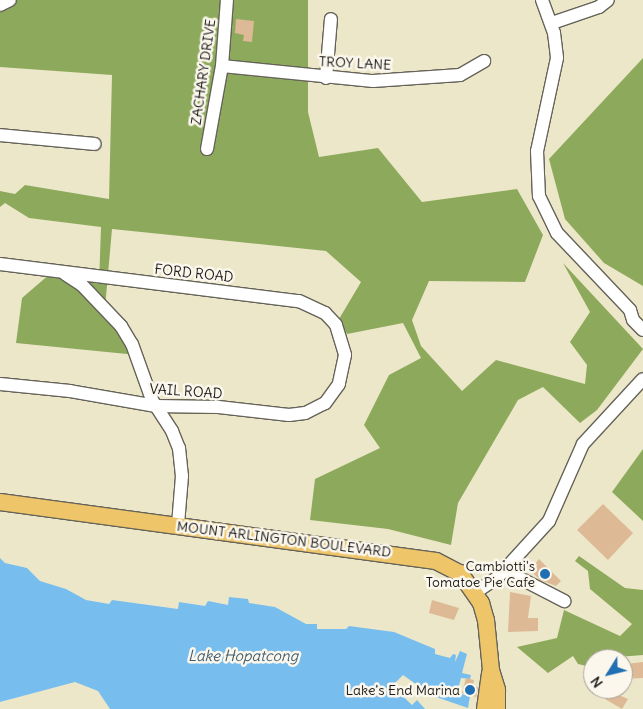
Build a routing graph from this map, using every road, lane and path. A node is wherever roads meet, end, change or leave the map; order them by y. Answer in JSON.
{"nodes":[{"id":1,"x":10,"y":0,"type":"edge"},
{"id":2,"x":227,"y":0,"type":"edge"},
{"id":3,"x":542,"y":0,"type":"edge"},
{"id":4,"x":608,"y":0,"type":"edge"},
{"id":5,"x":0,"y":5,"type":"edge"},
{"id":6,"x":331,"y":19,"type":"dead end"},
{"id":7,"x":552,"y":23,"type":"junction"},
{"id":8,"x":484,"y":62,"type":"dead end"},
{"id":9,"x":222,"y":66,"type":"junction"},
{"id":10,"x":326,"y":78,"type":"junction"},
{"id":11,"x":0,"y":135,"type":"edge"},
{"id":12,"x":95,"y":144,"type":"dead end"},
{"id":13,"x":208,"y":149,"type":"dead end"},
{"id":14,"x":0,"y":264,"type":"edge"},
{"id":15,"x":60,"y":271,"type":"junction"},
{"id":16,"x":637,"y":311,"type":"edge"},
{"id":17,"x":643,"y":330,"type":"edge"},
{"id":18,"x":344,"y":365,"type":"joint"},
{"id":19,"x":643,"y":379,"type":"edge"},
{"id":20,"x":0,"y":384,"type":"edge"},
{"id":21,"x":156,"y":406,"type":"junction"},
{"id":22,"x":0,"y":502,"type":"edge"},
{"id":23,"x":178,"y":525,"type":"junction"},
{"id":24,"x":504,"y":570,"type":"junction"},
{"id":25,"x":476,"y":592,"type":"junction"},
{"id":26,"x":564,"y":601,"type":"dead end"},
{"id":27,"x":491,"y":670,"type":"junction"},
{"id":28,"x":485,"y":709,"type":"edge"},
{"id":29,"x":497,"y":709,"type":"edge"}],
"edges":[{"from":1,"to":5,"type":"street"},
{"from":2,"to":9,"type":"street","name":"ZACHARY DRIVE"},
{"from":3,"to":7,"type":"street"},
{"from":4,"to":7,"type":"street"},
{"from":6,"to":10,"type":"street"},
{"from":7,"to":16,"type":"street"},
{"from":8,"to":10,"type":"street","name":"TROY LANE"},
{"from":9,"to":10,"type":"street","name":"TROY LANE"},
{"from":9,"to":13,"type":"street","name":"ZACHARY DRIVE"},
{"from":11,"to":12,"type":"street"},
{"from":14,"to":15,"type":"street","name":"FORD ROAD"},
{"from":15,"to":18,"type":"street","name":"FORD ROAD"},
{"from":15,"to":21,"type":"street"},
{"from":16,"to":17,"type":"street"},
{"from":18,"to":21,"type":"street","name":"VAIL ROAD"},
{"from":19,"to":24,"type":"street"},
{"from":20,"to":21,"type":"street","name":"VAIL ROAD"},
{"from":21,"to":23,"type":"street"},
{"from":22,"to":23,"type":"main road","name":"MOUNT ARLINGTON BOULEVARD"},
{"from":23,"to":25,"type":"main road","name":"MOUNT ARLINGTON BOULEVARD"},
{"from":24,"to":25,"type":"street"},
{"from":24,"to":26,"type":"street"},
{"from":25,"to":27,"type":"main road","name":"MOUNT ARLINGTON BOULEVARD"},
{"from":27,"to":28,"type":"main road"},
{"from":27,"to":29,"type":"main road"}]}
